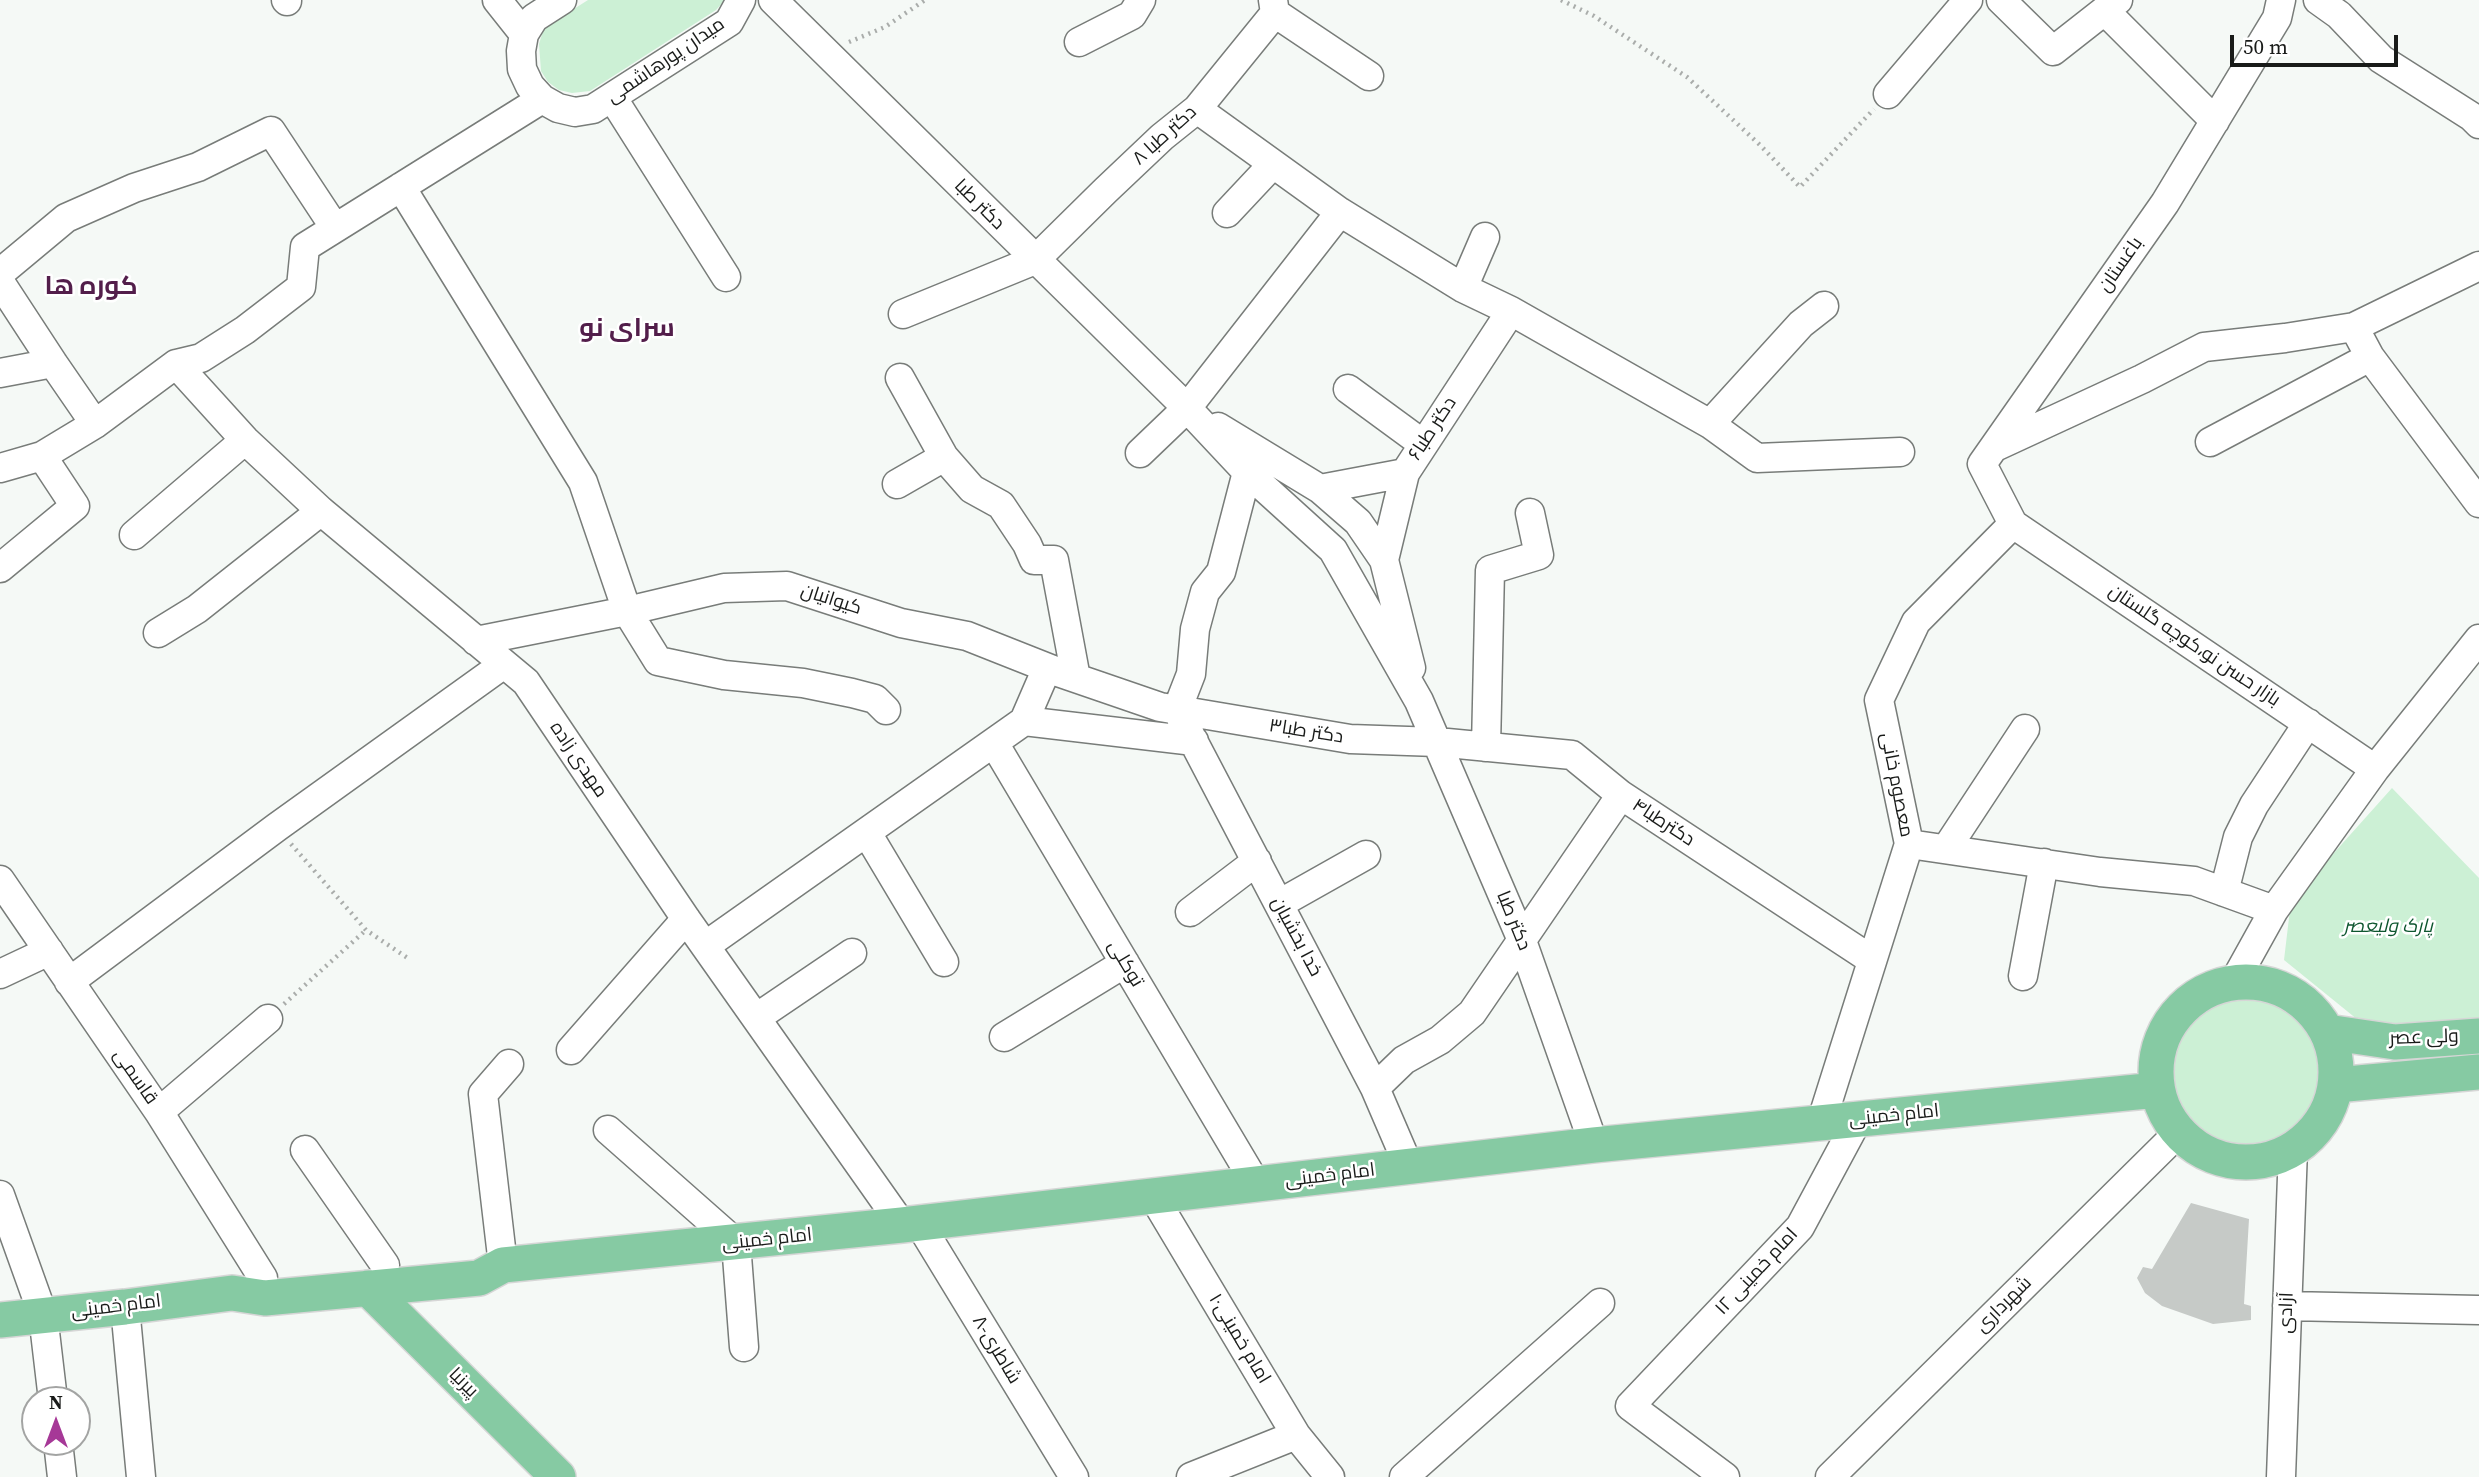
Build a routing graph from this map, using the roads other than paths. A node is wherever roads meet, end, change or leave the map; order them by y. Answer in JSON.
{"nodes":[{"id":1,"x":497,"y":0,"type":"edge"},
{"id":2,"x":562,"y":0,"type":"edge"},
{"id":3,"x":741,"y":0,"type":"edge"},
{"id":4,"x":773,"y":0,"type":"edge"},
{"id":5,"x":1141,"y":0,"type":"edge"},
{"id":6,"x":1968,"y":0,"type":"edge"},
{"id":7,"x":2001,"y":0,"type":"edge"},
{"id":8,"x":2281,"y":0,"type":"edge"},
{"id":9,"x":2339,"y":5,"type":"edge"},
{"id":10,"x":1274,"y":6,"type":"edge"},
{"id":11,"x":2112,"y":6,"type":"edge"},
{"id":12,"x":524,"y":34,"type":"junction"},
{"id":13,"x":1079,"y":42,"type":"dead end"},
{"id":14,"x":1369,"y":76,"type":"dead end"},
{"id":15,"x":1888,"y":94,"type":"road end"},
{"id":16,"x":612,"y":97,"type":"junction"},
{"id":17,"x":542,"y":99,"type":"junction"},
{"id":18,"x":1197,"y":109,"type":"junction"},
{"id":19,"x":2215,"y":121,"type":"junction"},
{"id":20,"x":2479,"y":124,"type":"edge"},
{"id":21,"x":1273,"y":164,"type":"junction"},
{"id":22,"x":401,"y":187,"type":"junction"},
{"id":23,"x":1340,"y":212,"type":"junction"},
{"id":24,"x":1227,"y":213,"type":"dead end"},
{"id":25,"x":335,"y":228,"type":"junction"},
{"id":26,"x":1485,"y":237,"type":"dead end"},
{"id":27,"x":1035,"y":260,"type":"junction"},
{"id":28,"x":2479,"y":266,"type":"edge"},
{"id":29,"x":0,"y":273,"type":"edge"},
{"id":30,"x":726,"y":276,"type":"dead end"},
{"id":31,"x":0,"y":282,"type":"edge"},
{"id":32,"x":1463,"y":288,"type":"junction"},
{"id":33,"x":1824,"y":306,"type":"dead end"},
{"id":34,"x":1511,"y":311,"type":"junction"},
{"id":35,"x":903,"y":314,"type":"dead end"},
{"id":36,"x":2354,"y":327,"type":"junction"},
{"id":37,"x":2370,"y":357,"type":"junction"},
{"id":38,"x":53,"y":363,"type":"junction"},
{"id":39,"x":176,"y":364,"type":"junction"},
{"id":40,"x":0,"y":373,"type":"edge"},
{"id":41,"x":900,"y":378,"type":"dead end"},
{"id":42,"x":1348,"y":389,"type":"dead end"},
{"id":43,"x":1187,"y":408,"type":"junction"},
{"id":44,"x":96,"y":424,"type":"junction"},
{"id":45,"x":1710,"y":424,"type":"junction"},
{"id":46,"x":245,"y":440,"type":"junction"},
{"id":47,"x":2210,"y":442,"type":"dead end"},
{"id":48,"x":1423,"y":444,"type":"junction"},
{"id":49,"x":1993,"y":447,"type":"junction"},
{"id":50,"x":1900,"y":452,"type":"dead end"},
{"id":51,"x":1140,"y":453,"type":"dead end"},
{"id":52,"x":42,"y":456,"type":"junction"},
{"id":53,"x":944,"y":457,"type":"junction"},
{"id":54,"x":0,"y":468,"type":"edge"},
{"id":55,"x":1247,"y":472,"type":"junction"},
{"id":56,"x":1405,"y":473,"type":"junction"},
{"id":57,"x":897,"y":484,"type":"dead end"},
{"id":58,"x":1320,"y":489,"type":"junction"},
{"id":59,"x":2479,"y":503,"type":"edge"},
{"id":60,"x":321,"y":511,"type":"junction"},
{"id":61,"x":1530,"y":513,"type":"dead end"},
{"id":62,"x":1359,"y":522,"type":"junction"},
{"id":63,"x":2013,"y":524,"type":"junction"},
{"id":64,"x":134,"y":535,"type":"dead end"},
{"id":65,"x":1333,"y":550,"type":"junction"},
{"id":66,"x":1384,"y":560,"type":"junction"},
{"id":67,"x":0,"y":568,"type":"edge"},
{"id":68,"x":627,"y":611,"type":"junction"},
{"id":69,"x":158,"y":633,"type":"dead end"},
{"id":70,"x":2479,"y":639,"type":"edge"},
{"id":71,"x":476,"y":641,"type":"junction"},
{"id":72,"x":504,"y":664,"type":"junction"},
{"id":73,"x":1047,"y":668,"type":"junction"},
{"id":74,"x":1076,"y":678,"type":"junction"},
{"id":75,"x":1419,"y":701,"type":"junction"},
{"id":76,"x":886,"y":710,"type":"dead end"},
{"id":77,"x":1177,"y":710,"type":"junction"},
{"id":78,"x":1024,"y":721,"type":"junction"},
{"id":79,"x":2308,"y":723,"type":"junction"},
{"id":80,"x":2025,"y":729,"type":"dead end"},
{"id":81,"x":1194,"y":741,"type":"junction"},
{"id":82,"x":1437,"y":742,"type":"junction"},
{"id":83,"x":994,"y":743,"type":"junction"},
{"id":84,"x":1486,"y":747,"type":"junction"},
{"id":85,"x":2375,"y":769,"type":"junction"},
{"id":86,"x":1620,"y":795,"type":"junction"},
{"id":87,"x":867,"y":833,"type":"junction"},
{"id":88,"x":1909,"y":844,"type":"junction"},
{"id":89,"x":1946,"y":849,"type":"junction"},
{"id":90,"x":1366,"y":855,"type":"dead end"},
{"id":91,"x":1257,"y":861,"type":"junction"},
{"id":92,"x":2044,"y":863,"type":"junction"},
{"id":93,"x":0,"y":880,"type":"edge"},
{"id":94,"x":2224,"y":892,"type":"junction"},
{"id":95,"x":1279,"y":904,"type":"junction"},
{"id":96,"x":2274,"y":909,"type":"junction"},
{"id":97,"x":1190,"y":912,"type":"dead end"},
{"id":98,"x":686,"y":919,"type":"junction"},
{"id":99,"x":1521,"y":938,"type":"junction"},
{"id":100,"x":705,"y":946,"type":"junction"},
{"id":101,"x":49,"y":951,"type":"junction"},
{"id":102,"x":852,"y":953,"type":"dead end"},
{"id":103,"x":1872,"y":960,"type":"junction"},
{"id":104,"x":944,"y":962,"type":"dead end"},
{"id":105,"x":1125,"y":963,"type":"junction"},
{"id":106,"x":0,"y":974,"type":"edge"},
{"id":107,"x":2023,"y":976,"type":"dead end"},
{"id":108,"x":69,"y":982,"type":"junction"},
{"id":109,"x":2234,"y":982,"type":"junction"},
{"id":110,"x":756,"y":1018,"type":"junction"},
{"id":111,"x":268,"y":1019,"type":"road end"},
{"id":112,"x":2327,"y":1032,"type":"junction"},
{"id":113,"x":2479,"y":1036,"type":"edge"},
{"id":114,"x":1004,"y":1037,"type":"dead end"},
{"id":115,"x":571,"y":1049,"type":"dead end"},
{"id":116,"x":509,"y":1064,"type":"dead end"},
{"id":117,"x":2479,"y":1072,"type":"edge"},
{"id":118,"x":2336,"y":1085,"type":"junction"},
{"id":119,"x":1376,"y":1088,"type":"junction"},
{"id":120,"x":2157,"y":1090,"type":"junction"},
{"id":121,"x":159,"y":1112,"type":"junction"},
{"id":122,"x":1858,"y":1119,"type":"junction"},
{"id":123,"x":1821,"y":1123,"type":"junction"},
{"id":124,"x":608,"y":1130,"type":"dead end"},
{"id":125,"x":2179,"y":1132,"type":"junction"},
{"id":126,"x":1594,"y":1145,"type":"junction"},
{"id":127,"x":2293,"y":1149,"type":"junction"},
{"id":128,"x":304,"y":1150,"type":"dead end"},
{"id":129,"x":1409,"y":1167,"type":"junction"},
{"id":130,"x":1256,"y":1184,"type":"junction"},
{"id":131,"x":0,"y":1195,"type":"edge"},
{"id":132,"x":1153,"y":1196,"type":"junction"},
{"id":133,"x":910,"y":1224,"type":"junction"},
{"id":134,"x":736,"y":1243,"type":"junction"},
{"id":135,"x":503,"y":1265,"type":"junction"},
{"id":136,"x":376,"y":1277,"type":"junction"},
{"id":137,"x":247,"y":1285,"type":"junction"},
{"id":138,"x":1600,"y":1303,"type":"dead end"},
{"id":139,"x":2287,"y":1306,"type":"junction"},
{"id":140,"x":125,"y":1307,"type":"junction"},
{"id":141,"x":2479,"y":1310,"type":"edge"},
{"id":142,"x":43,"y":1315,"type":"junction"},
{"id":143,"x":0,"y":1320,"type":"edge"},
{"id":144,"x":744,"y":1348,"type":"dead end"},
{"id":145,"x":51,"y":1386,"type":"edge"},
{"id":146,"x":1296,"y":1436,"type":"junction"},
{"id":147,"x":60,"y":1456,"type":"edge"},
{"id":148,"x":2281,"y":1467,"type":"edge"},
{"id":149,"x":1416,"y":1473,"type":"edge"},
{"id":150,"x":62,"y":1477,"type":"edge"},
{"id":151,"x":141,"y":1477,"type":"edge"},
{"id":152,"x":558,"y":1477,"type":"edge"},
{"id":153,"x":1074,"y":1477,"type":"edge"},
{"id":154,"x":1191,"y":1477,"type":"edge"},
{"id":155,"x":1330,"y":1477,"type":"edge"},
{"id":156,"x":1725,"y":1477,"type":"edge"},
{"id":157,"x":1830,"y":1477,"type":"edge"},
{"id":158,"x":2261,"y":1477,"type":"edge"}],
"edges":[{"from":1,"to":12,"type":"street"},
{"from":2,"to":12,"type":"street"},
{"from":3,"to":16,"type":"street","name":"میدان پورهاشمی"},
{"from":4,"to":27,"type":"street","name":"دکتر طبا"},
{"from":5,"to":13,"type":"street"},
{"from":6,"to":15,"type":"street"},
{"from":7,"to":11,"type":"street"},
{"from":8,"to":19,"type":"street","name":"باغستان"},
{"from":9,"to":20,"type":"street"},
{"from":10,"to":14,"type":"street"},
{"from":10,"to":18,"type":"street","name":"دکتر طبا ۸"},
{"from":11,"to":19,"type":"street"},
{"from":12,"to":17,"type":"street"},
{"from":16,"to":17,"type":"street","name":"میدان پورهاشمی"},
{"from":16,"to":30,"type":"street"},
{"from":17,"to":22,"type":"street"},
{"from":18,"to":21,"type":"street"},
{"from":18,"to":27,"type":"street","name":"دکتر طبا ۸"},
{"from":19,"to":49,"type":"street","name":"باغستان"},
{"from":21,"to":23,"type":"street"},
{"from":21,"to":24,"type":"street"},
{"from":22,"to":25,"type":"street"},
{"from":22,"to":68,"type":"street"},
{"from":23,"to":32,"type":"street"},
{"from":23,"to":43,"type":"street"},
{"from":25,"to":29,"type":"street"},
{"from":25,"to":39,"type":"street"},
{"from":26,"to":32,"type":"street"},
{"from":27,"to":35,"type":"street"},
{"from":27,"to":43,"type":"street","name":"دکتر طبا"},
{"from":28,"to":36,"type":"street"},
{"from":31,"to":38,"type":"street"},
{"from":32,"to":34,"type":"street"},
{"from":33,"to":45,"type":"street"},
{"from":34,"to":45,"type":"street"},
{"from":34,"to":48,"type":"street","name":"دکتر طبا۶"},
{"from":36,"to":37,"type":"street"},
{"from":36,"to":49,"type":"street"},
{"from":37,"to":47,"type":"street"},
{"from":37,"to":59,"type":"street"},
{"from":38,"to":40,"type":"street"},
{"from":38,"to":44,"type":"street"},
{"from":39,"to":44,"type":"street"},
{"from":39,"to":46,"type":"street","name":"مهدی زاده"},
{"from":41,"to":53,"type":"street"},
{"from":42,"to":48,"type":"street"},
{"from":43,"to":51,"type":"street"},
{"from":43,"to":55,"type":"street","name":"دکتر طبا"},
{"from":43,"to":58,"type":"street","name":"دکتر طبا"},
{"from":44,"to":52,"type":"street"},
{"from":45,"to":50,"type":"street"},
{"from":46,"to":60,"type":"street","name":"مهدی زاده"},
{"from":46,"to":64,"type":"street"},
{"from":48,"to":56,"type":"street","name":"دکتر طبا۶"},
{"from":49,"to":63,"type":"street","name":"باغستان"},
{"from":52,"to":54,"type":"street"},
{"from":52,"to":67,"type":"street"},
{"from":53,"to":57,"type":"street"},
{"from":53,"to":74,"type":"street"},
{"from":55,"to":65,"type":"street","name":"دکتر طبا"},
{"from":55,"to":77,"type":"street"},
{"from":56,"to":58,"type":"street"},
{"from":56,"to":66,"type":"street","name":"دکتر طبا۶"},
{"from":58,"to":62,"type":"street","name":"دکتر طبا"},
{"from":60,"to":69,"type":"street"},
{"from":60,"to":71,"type":"street","name":"مهدی زاده"},
{"from":61,"to":84,"type":"street"},
{"from":62,"to":65,"type":"street"},
{"from":62,"to":66,"type":"street","name":"دکتر طبا"},
{"from":63,"to":79,"type":"street","name":"بازار حسن نو،کوچه گلستان"},
{"from":63,"to":88,"type":"street","name":"معصوم خانی"},
{"from":65,"to":75,"type":"street","name":"دکتر طبا"},
{"from":66,"to":75,"type":"street","name":"دکتر طبا"},
{"from":68,"to":71,"type":"street","name":"کیوانیان"},
{"from":68,"to":73,"type":"street","name":"کیوانیان"},
{"from":68,"to":76,"type":"street"},
{"from":70,"to":85,"type":"street"},
{"from":71,"to":72,"type":"street","name":"مهدی زاده"},
{"from":72,"to":98,"type":"street","name":"مهدی زاده"},
{"from":72,"to":108,"type":"street"},
{"from":73,"to":74,"type":"street","name":"کیوانیان"},
{"from":73,"to":78,"type":"street"},
{"from":74,"to":77,"type":"street","name":"کیوانیان"},
{"from":75,"to":82,"type":"street","name":"دکتر طبا"},
{"from":77,"to":81,"type":"street","name":"خدا بخشیان"},
{"from":77,"to":82,"type":"street","name":"دکتر طبا۳"},
{"from":78,"to":81,"type":"street"},
{"from":78,"to":83,"type":"street"},
{"from":79,"to":85,"type":"street","name":"بازار حسن نو،کوچه گلستان"},
{"from":79,"to":94,"type":"street"},
{"from":80,"to":89,"type":"street"},
{"from":81,"to":91,"type":"street","name":"خدا بخشیان"},
{"from":82,"to":84,"type":"street","name":"دکترطبا۴"},
{"from":82,"to":99,"type":"street","name":"دکتر طبا"},
{"from":83,"to":87,"type":"street"},
{"from":83,"to":105,"type":"street","name":"توکلی"},
{"from":84,"to":86,"type":"street","name":"دکترطبا۴"},
{"from":85,"to":96,"type":"street"},
{"from":86,"to":99,"type":"street"},
{"from":86,"to":103,"type":"street","name":"دکترطبا۴"},
{"from":87,"to":100,"type":"street"},
{"from":87,"to":104,"type":"street"},
{"from":88,"to":89,"type":"street"},
{"from":88,"to":103,"type":"street","name":"معصوم خانی"},
{"from":89,"to":92,"type":"street"},
{"from":90,"to":95,"type":"street"},
{"from":91,"to":95,"type":"street","name":"خدا بخشیان"},
{"from":91,"to":97,"type":"street"},
{"from":92,"to":94,"type":"street"},
{"from":92,"to":107,"type":"street"},
{"from":93,"to":101,"type":"street","name":"قاسمی"},
{"from":94,"to":96,"type":"street"},
{"from":95,"to":119,"type":"street","name":"خدا بخشیان"},
{"from":96,"to":109,"type":"street"},
{"from":98,"to":100,"type":"street","name":"مهدی زاده"},
{"from":98,"to":115,"type":"street"},
{"from":99,"to":119,"type":"street"},
{"from":99,"to":126,"type":"street","name":"دکتر طبا"},
{"from":100,"to":110,"type":"street","name":"مهدی زاده"},
{"from":101,"to":106,"type":"street"},
{"from":101,"to":108,"type":"street","name":"قاسمی"},
{"from":102,"to":110,"type":"street"},
{"from":103,"to":123,"type":"street","name":"معصوم خانی"},
{"from":105,"to":114,"type":"street"},
{"from":105,"to":130,"type":"street","name":"توکلی"},
{"from":108,"to":121,"type":"street","name":"قاسمی"},
{"from":109,"to":112,"type":"main road"},
{"from":109,"to":120,"type":"main road"},
{"from":110,"to":133,"type":"street","name":"مهدی زاده"},
{"from":111,"to":121,"type":"street"},
{"from":112,"to":113,"type":"main road","name":"ولی عصر"},
{"from":112,"to":118,"type":"main road"},
{"from":116,"to":135,"type":"street"},
{"from":117,"to":118,"type":"main road","name":"ولی عصر"},
{"from":118,"to":127,"type":"main road"},
{"from":119,"to":129,"type":"street","name":"خدا بخشیان"},
{"from":120,"to":122,"type":"main road","name":"امام خمینی"},
{"from":120,"to":125,"type":"main road"},
{"from":121,"to":137,"type":"street","name":"قاسمی"},
{"from":122,"to":123,"type":"main road","name":"امام خمینی"},
{"from":122,"to":156,"type":"street","name":"امام خمینی ۱۲"},
{"from":123,"to":126,"type":"main road","name":"امام خمینی"},
{"from":124,"to":134,"type":"street"},
{"from":125,"to":127,"type":"main road"},
{"from":125,"to":157,"type":"street","name":"شهرداری"},
{"from":126,"to":129,"type":"main road","name":"امام خمینی"},
{"from":127,"to":139,"type":"street","name":"آزادی"},
{"from":128,"to":136,"type":"street"},
{"from":129,"to":130,"type":"main road","name":"امام خمینی"},
{"from":130,"to":132,"type":"main road","name":"امام خمینی"},
{"from":131,"to":142,"type":"street"},
{"from":132,"to":133,"type":"main road","name":"امام خمینی"},
{"from":132,"to":146,"type":"street","name":"امام خمینی۱۰"},
{"from":133,"to":134,"type":"main road","name":"امام خمینی"},
{"from":133,"to":153,"type":"street","name":"۸-شاطری"},
{"from":134,"to":135,"type":"main road","name":"امام خمینی"},
{"from":134,"to":144,"type":"street"},
{"from":135,"to":136,"type":"main road","name":"امام خمینی"},
{"from":136,"to":137,"type":"main road","name":"امام خمینی"},
{"from":136,"to":152,"type":"main road","name":"پیرنیا"},
{"from":137,"to":140,"type":"main road","name":"امام خمینی"},
{"from":138,"to":149,"type":"street"},
{"from":139,"to":141,"type":"street"},
{"from":139,"to":148,"type":"street","name":"آزادی"},
{"from":140,"to":142,"type":"main road","name":"امام خمینی"},
{"from":140,"to":151,"type":"street"},
{"from":142,"to":143,"type":"main road","name":"امام خمینی"},
{"from":142,"to":145,"type":"street"},
{"from":146,"to":154,"type":"street"},
{"from":146,"to":155,"type":"street","name":"امام خمینی۱۰"},
{"from":147,"to":150,"type":"street"},
{"from":148,"to":158,"type":"street"}]}
